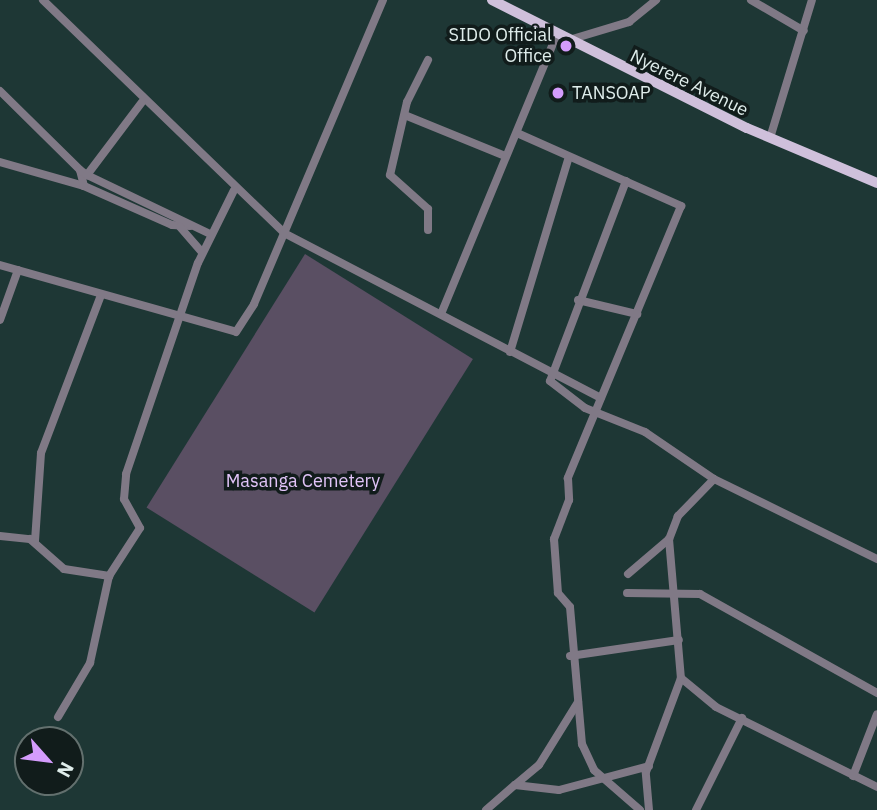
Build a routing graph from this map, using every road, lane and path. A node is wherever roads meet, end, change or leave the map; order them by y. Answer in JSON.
{"nodes":[{"id":1,"x":43,"y":0,"type":"edge"},
{"id":2,"x":383,"y":0,"type":"edge"},
{"id":3,"x":492,"y":0,"type":"edge"},
{"id":4,"x":656,"y":0,"type":"edge"},
{"id":5,"x":751,"y":0,"type":"edge"},
{"id":6,"x":812,"y":0,"type":"edge"},
{"id":7,"x":804,"y":30,"type":"junction"},
{"id":8,"x":556,"y":36,"type":"junction"},
{"id":9,"x":567,"y":41,"type":"junction"},
{"id":10,"x":428,"y":60,"type":"dead end"},
{"id":11,"x":0,"y":91,"type":"edge"},
{"id":12,"x":142,"y":102,"type":"junction"},
{"id":13,"x":407,"y":116,"type":"junction"},
{"id":14,"x":517,"y":133,"type":"junction"},
{"id":15,"x":771,"y":138,"type":"junction"},
{"id":16,"x":505,"y":156,"type":"junction"},
{"id":17,"x":569,"y":156,"type":"junction"},
{"id":18,"x":0,"y":162,"type":"edge"},
{"id":19,"x":83,"y":173,"type":"junction"},
{"id":20,"x":626,"y":181,"type":"junction"},
{"id":21,"x":877,"y":183,"type":"edge"},
{"id":22,"x":84,"y":186,"type":"junction"},
{"id":23,"x":234,"y":190,"type":"junction"},
{"id":24,"x":178,"y":226,"type":"junction"},
{"id":25,"x":190,"y":226,"type":"junction"},
{"id":26,"x":428,"y":230,"type":"dead end"},
{"id":27,"x":284,"y":233,"type":"junction"},
{"id":28,"x":210,"y":234,"type":"junction"},
{"id":29,"x":202,"y":252,"type":"junction"},
{"id":30,"x":0,"y":265,"type":"edge"},
{"id":31,"x":18,"y":270,"type":"junction"},
{"id":32,"x":101,"y":295,"type":"junction"},
{"id":33,"x":578,"y":300,"type":"junction"},
{"id":34,"x":441,"y":314,"type":"junction"},
{"id":35,"x":636,"y":314,"type":"junction"},
{"id":36,"x":177,"y":319,"type":"junction"},
{"id":37,"x":0,"y":320,"type":"edge"},
{"id":38,"x":510,"y":352,"type":"junction"},
{"id":39,"x":550,"y":376,"type":"junction"},
{"id":40,"x":601,"y":398,"type":"junction"},
{"id":41,"x":595,"y":413,"type":"junction"},
{"id":42,"x":714,"y":479,"type":"junction"},
{"id":43,"x":0,"y":536,"type":"edge"},
{"id":44,"x":669,"y":539,"type":"junction"},
{"id":45,"x":35,"y":541,"type":"junction"},
{"id":46,"x":877,"y":559,"type":"edge"},
{"id":47,"x":628,"y":574,"type":"dead end"},
{"id":48,"x":109,"y":576,"type":"junction"},
{"id":49,"x":627,"y":593,"type":"dead end"},
{"id":50,"x":672,"y":595,"type":"junction"},
{"id":51,"x":679,"y":640,"type":"junction"},
{"id":52,"x":570,"y":656,"type":"junction"},
{"id":53,"x":681,"y":678,"type":"junction"},
{"id":54,"x":877,"y":693,"type":"edge"},
{"id":55,"x":578,"y":702,"type":"junction"},
{"id":56,"x":877,"y":714,"type":"edge"},
{"id":57,"x":58,"y":717,"type":"dead end"},
{"id":58,"x":742,"y":718,"type":"junction"},
{"id":59,"x":590,"y":764,"type":"junction"},
{"id":60,"x":649,"y":766,"type":"junction"},
{"id":61,"x":853,"y":776,"type":"junction"},
{"id":62,"x":603,"y":779,"type":"junction"},
{"id":63,"x":583,"y":782,"type":"junction"},
{"id":64,"x":515,"y":785,"type":"junction"},
{"id":65,"x":877,"y":787,"type":"edge"},
{"id":66,"x":486,"y":810,"type":"edge"},
{"id":67,"x":640,"y":810,"type":"edge"},
{"id":68,"x":649,"y":810,"type":"edge"},
{"id":69,"x":696,"y":810,"type":"edge"}],
"edges":[{"from":1,"to":12,"type":"street"},
{"from":2,"to":27,"type":"street"},
{"from":3,"to":8,"type":"main road","name":"Nyerere Avenue"},
{"from":4,"to":9,"type":"street"},
{"from":5,"to":7,"type":"street"},
{"from":6,"to":7,"type":"street"},
{"from":7,"to":15,"type":"street"},
{"from":8,"to":9,"type":"main road","name":"Nyerere Avenue"},
{"from":8,"to":14,"type":"street"},
{"from":9,"to":15,"type":"main road","name":"Nyerere Avenue"},
{"from":10,"to":13,"type":"street"},
{"from":11,"to":19,"type":"street"},
{"from":12,"to":19,"type":"street"},
{"from":12,"to":23,"type":"street"},
{"from":13,"to":16,"type":"street"},
{"from":13,"to":26,"type":"street"},
{"from":14,"to":16,"type":"street"},
{"from":14,"to":17,"type":"street"},
{"from":15,"to":21,"type":"main road","name":"Nyerere Avenue"},
{"from":16,"to":34,"type":"street"},
{"from":17,"to":20,"type":"street"},
{"from":17,"to":38,"type":"street"},
{"from":18,"to":22,"type":"street"},
{"from":19,"to":22,"type":"street"},
{"from":19,"to":25,"type":"street"},
{"from":20,"to":33,"type":"street"},
{"from":20,"to":35,"type":"street"},
{"from":22,"to":24,"type":"street"},
{"from":23,"to":27,"type":"street"},
{"from":23,"to":28,"type":"street"},
{"from":24,"to":25,"type":"street"},
{"from":24,"to":29,"type":"street"},
{"from":25,"to":28,"type":"street"},
{"from":27,"to":34,"type":"street"},
{"from":27,"to":36,"type":"street"},
{"from":28,"to":29,"type":"street"},
{"from":29,"to":36,"type":"street"},
{"from":30,"to":31,"type":"street"},
{"from":31,"to":32,"type":"street"},
{"from":31,"to":37,"type":"street"},
{"from":32,"to":36,"type":"street"},
{"from":32,"to":45,"type":"street"},
{"from":33,"to":35,"type":"street"},
{"from":33,"to":39,"type":"street"},
{"from":34,"to":38,"type":"street"},
{"from":35,"to":40,"type":"street"},
{"from":36,"to":48,"type":"street"},
{"from":38,"to":39,"type":"street"},
{"from":39,"to":40,"type":"street"},
{"from":39,"to":41,"type":"street"},
{"from":40,"to":41,"type":"street"},
{"from":41,"to":42,"type":"street"},
{"from":41,"to":52,"type":"street"},
{"from":42,"to":44,"type":"street"},
{"from":42,"to":46,"type":"street"},
{"from":43,"to":45,"type":"street"},
{"from":44,"to":47,"type":"street"},
{"from":44,"to":50,"type":"street"},
{"from":45,"to":48,"type":"street"},
{"from":48,"to":57,"type":"street"},
{"from":49,"to":50,"type":"street"},
{"from":50,"to":51,"type":"street"},
{"from":50,"to":54,"type":"street"},
{"from":51,"to":52,"type":"street"},
{"from":51,"to":53,"type":"street"},
{"from":52,"to":55,"type":"street"},
{"from":53,"to":58,"type":"street"},
{"from":53,"to":60,"type":"street"},
{"from":55,"to":59,"type":"street"},
{"from":55,"to":64,"type":"street"},
{"from":56,"to":61,"type":"street"},
{"from":58,"to":61,"type":"street"},
{"from":58,"to":69,"type":"street"},
{"from":59,"to":62,"type":"street"},
{"from":59,"to":63,"type":"street"},
{"from":60,"to":62,"type":"street"},
{"from":60,"to":68,"type":"street"},
{"from":61,"to":65,"type":"street"},
{"from":62,"to":63,"type":"street"},
{"from":62,"to":67,"type":"street"},
{"from":63,"to":64,"type":"street"},
{"from":64,"to":66,"type":"street"}]}
